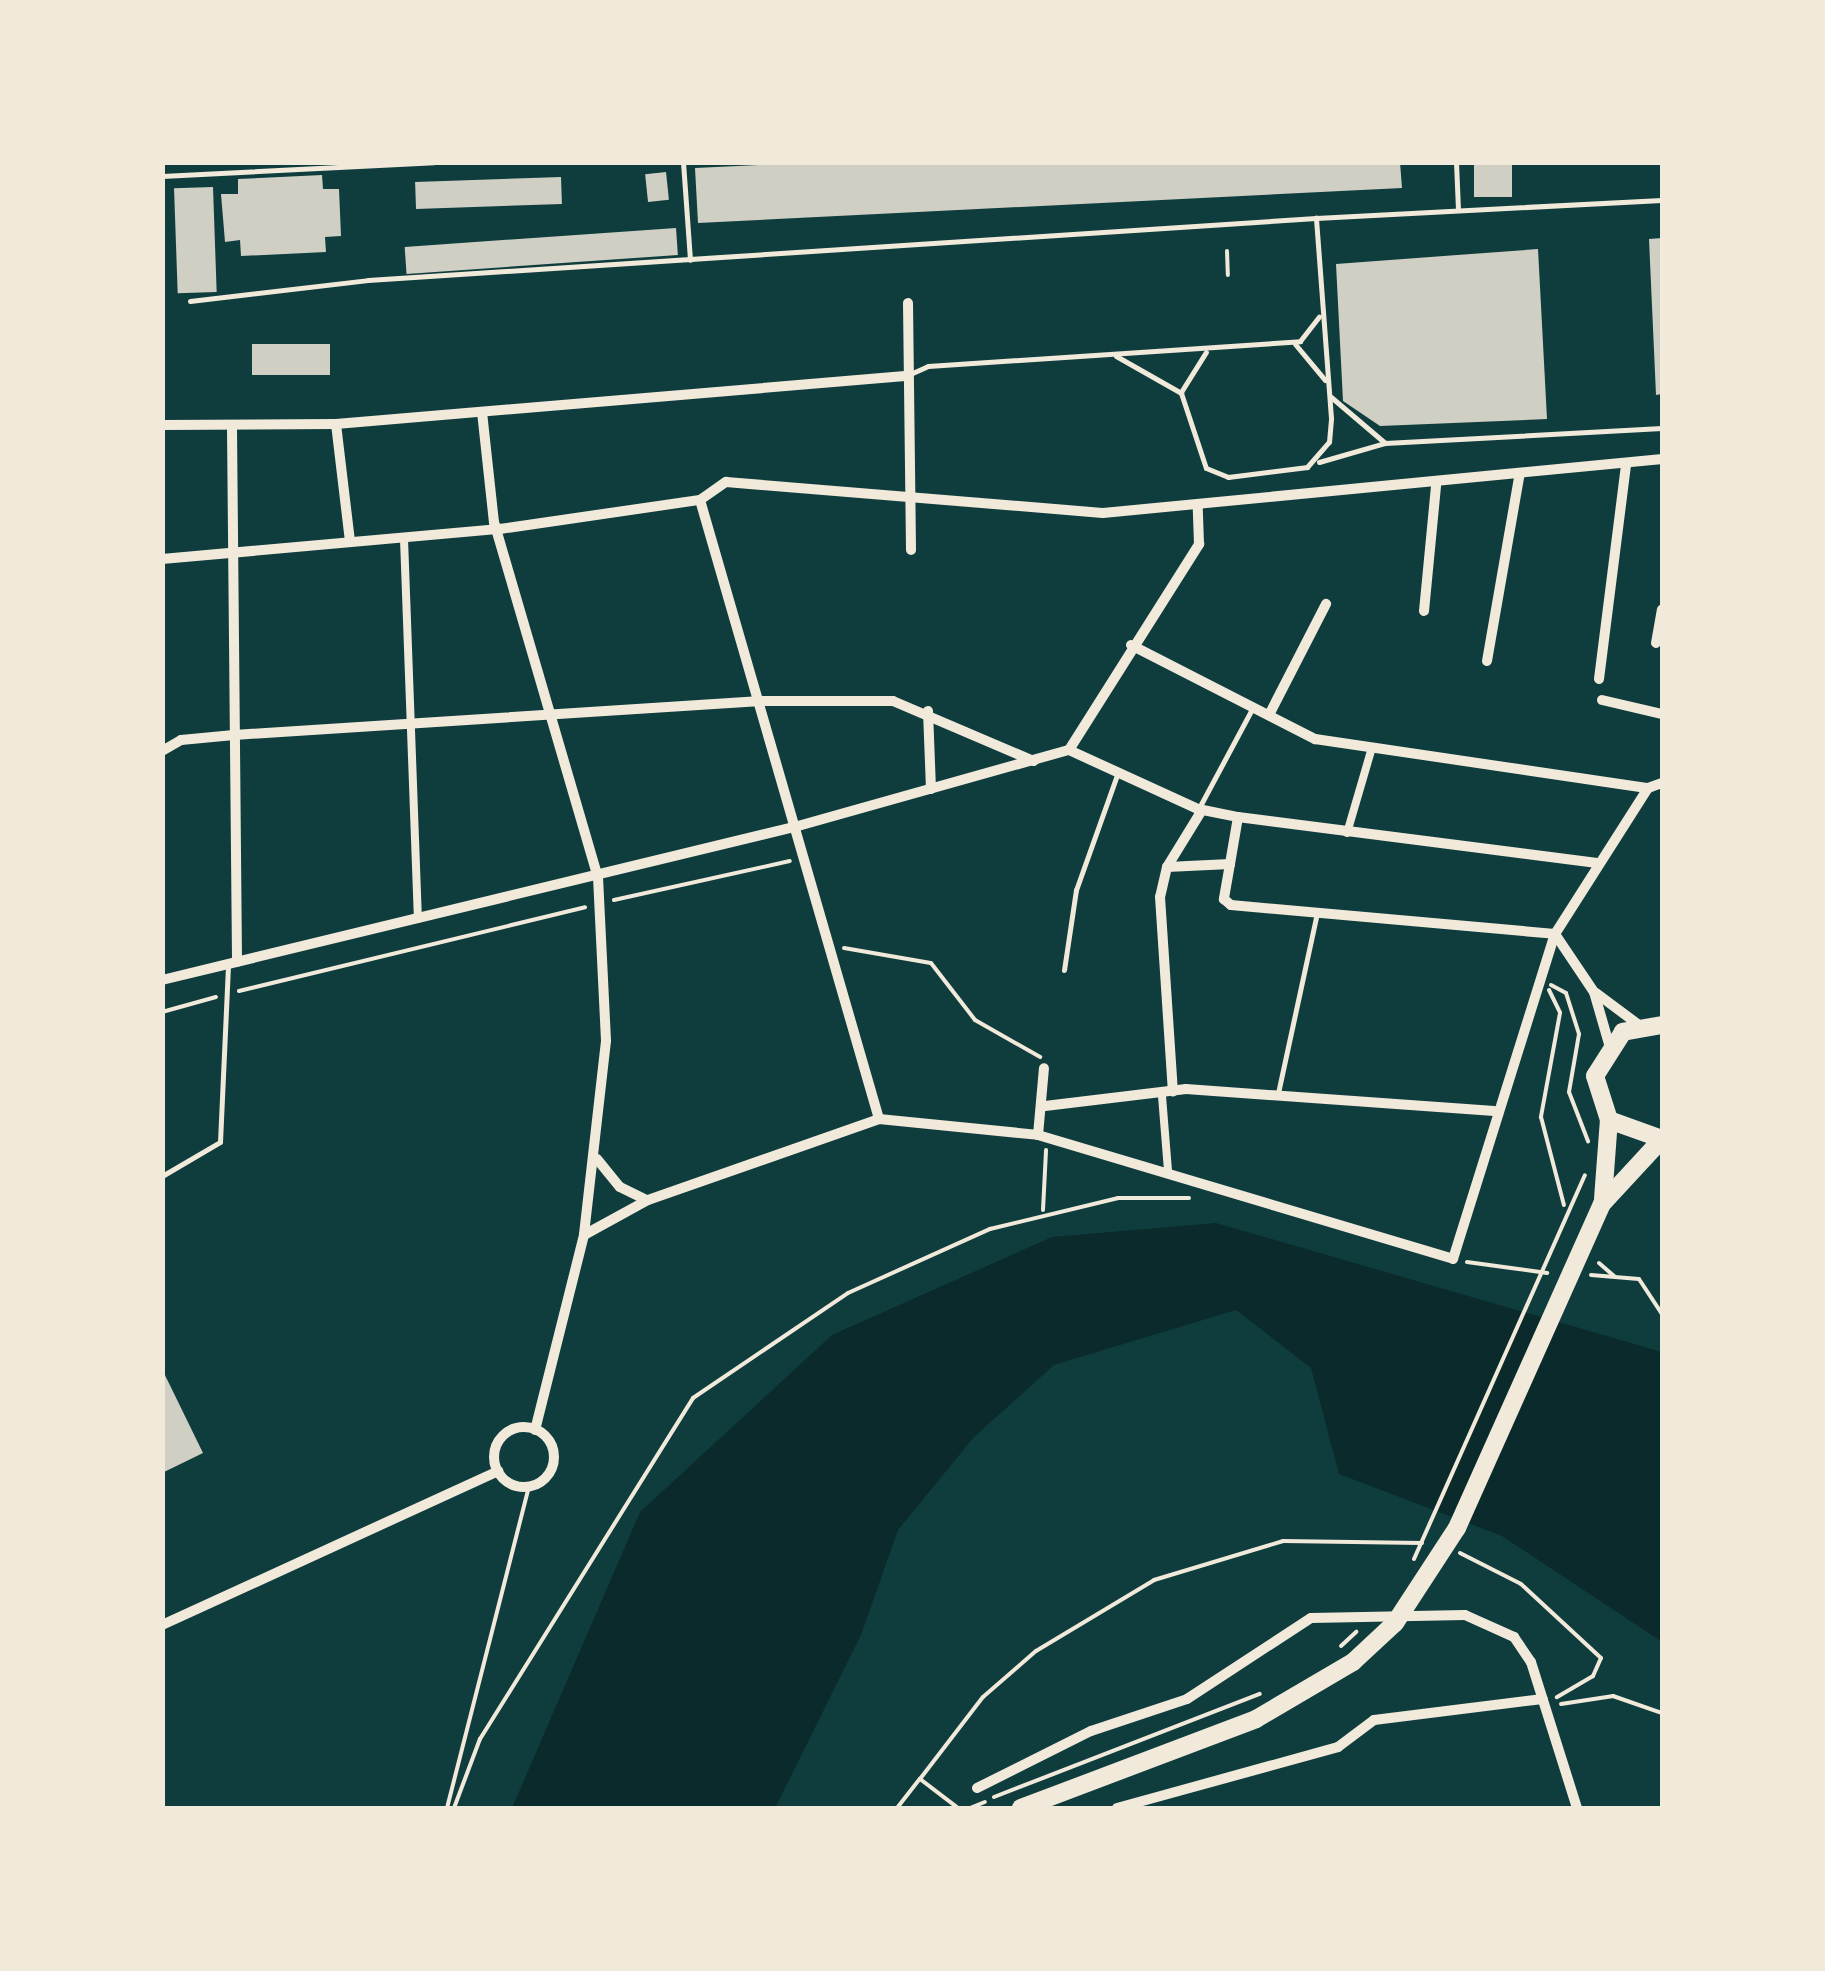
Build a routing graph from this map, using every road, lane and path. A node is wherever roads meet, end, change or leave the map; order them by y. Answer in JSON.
{"nodes":[{"id":1,"x":434,"y":162,"type":"edge"},
{"id":2,"x":682,"y":162,"type":"edge"},
{"id":3,"x":1456,"y":162,"type":"edge"},
{"id":4,"x":162,"y":176,"type":"edge"},
{"id":5,"x":1662,"y":200,"type":"edge"},
{"id":6,"x":1458,"y":209,"type":"junction"},
{"id":7,"x":1316,"y":218,"type":"junction"},
{"id":8,"x":1227,"y":251,"type":"dead end"},
{"id":9,"x":690,"y":260,"type":"junction"},
{"id":10,"x":1228,"y":275,"type":"dead end"},
{"id":11,"x":190,"y":301,"type":"dead end"},
{"id":12,"x":908,"y":303,"type":"dead end"},
{"id":13,"x":1321,"y":309,"type":"junction"},
{"id":14,"x":1291,"y":342,"type":"junction"},
{"id":15,"x":1206,"y":352,"type":"junction"},
{"id":16,"x":1116,"y":356,"type":"junction"},
{"id":17,"x":905,"y":376,"type":"junction"},
{"id":18,"x":1328,"y":388,"type":"junction"},
{"id":19,"x":1181,"y":392,"type":"junction"},
{"id":20,"x":1330,"y":396,"type":"junction"},
{"id":21,"x":482,"y":412,"type":"junction"},
{"id":22,"x":336,"y":424,"type":"junction"},
{"id":23,"x":162,"y":425,"type":"edge"},
{"id":24,"x":232,"y":428,"type":"junction"},
{"id":25,"x":1662,"y":428,"type":"edge"},
{"id":26,"x":1386,"y":444,"type":"junction"},
{"id":27,"x":1662,"y":459,"type":"edge"},
{"id":28,"x":1319,"y":462,"type":"junction"},
{"id":29,"x":1626,"y":464,"type":"junction"},
{"id":30,"x":1519,"y":478,"type":"junction"},
{"id":31,"x":1436,"y":486,"type":"junction"},
{"id":32,"x":909,"y":493,"type":"junction"},
{"id":33,"x":700,"y":500,"type":"junction"},
{"id":34,"x":1198,"y":508,"type":"junction"},
{"id":35,"x":500,"y":528,"type":"junction"},
{"id":36,"x":404,"y":539,"type":"junction"},
{"id":37,"x":350,"y":541,"type":"junction"},
{"id":38,"x":911,"y":550,"type":"dead end"},
{"id":39,"x":234,"y":552,"type":"junction"},
{"id":40,"x":162,"y":558,"type":"edge"},
{"id":41,"x":1326,"y":604,"type":"dead end"},
{"id":42,"x":1662,"y":610,"type":"edge"},
{"id":43,"x":1424,"y":612,"type":"dead end"},
{"id":44,"x":1656,"y":643,"type":"dead end"},
{"id":45,"x":1131,"y":644,"type":"junction"},
{"id":46,"x":1488,"y":661,"type":"dead end"},
{"id":47,"x":1599,"y":679,"type":"dead end"},
{"id":48,"x":1602,"y":700,"type":"dead end"},
{"id":49,"x":761,"y":701,"type":"junction"},
{"id":50,"x":1253,"y":707,"type":"junction"},
{"id":51,"x":928,"y":711,"type":"junction"},
{"id":52,"x":1662,"y":714,"type":"edge"},
{"id":53,"x":1269,"y":715,"type":"junction"},
{"id":54,"x":553,"y":717,"type":"junction"},
{"id":55,"x":412,"y":724,"type":"junction"},
{"id":56,"x":234,"y":735,"type":"junction"},
{"id":57,"x":1069,"y":750,"type":"junction"},
{"id":58,"x":1371,"y":751,"type":"junction"},
{"id":59,"x":162,"y":752,"type":"edge"},
{"id":60,"x":1036,"y":761,"type":"junction"},
{"id":61,"x":1118,"y":772,"type":"junction"},
{"id":62,"x":1662,"y":783,"type":"edge"},
{"id":63,"x":1648,"y":788,"type":"junction"},
{"id":64,"x":931,"y":790,"type":"junction"},
{"id":65,"x":1200,"y":810,"type":"junction"},
{"id":66,"x":1238,"y":817,"type":"junction"},
{"id":67,"x":798,"y":826,"type":"junction"},
{"id":68,"x":1346,"y":835,"type":"junction"},
{"id":69,"x":805,"y":857,"type":"junction"},
{"id":70,"x":1230,"y":864,"type":"junction"},
{"id":71,"x":1599,"y":864,"type":"junction"},
{"id":72,"x":1167,"y":867,"type":"junction"},
{"id":73,"x":598,"y":876,"type":"junction"},
{"id":74,"x":598,"y":904,"type":"junction"},
{"id":75,"x":1317,"y":913,"type":"junction"},
{"id":76,"x":418,"y":918,"type":"junction"},
{"id":77,"x":1555,"y":934,"type":"junction"},
{"id":78,"x":829,"y":946,"type":"junction"},
{"id":79,"x":232,"y":964,"type":"junction"},
{"id":80,"x":1064,"y":970,"type":"dead end"},
{"id":81,"x":162,"y":980,"type":"edge"},
{"id":82,"x":1537,"y":982,"type":"junction"},
{"id":83,"x":1594,"y":992,"type":"junction"},
{"id":84,"x":226,"y":994,"type":"junction"},
{"id":85,"x":162,"y":1012,"type":"edge"},
{"id":86,"x":1656,"y":1024,"type":"edge"},
{"id":87,"x":1608,"y":1044,"type":"junction"},
{"id":88,"x":1044,"y":1068,"type":"joint"},
{"id":89,"x":1278,"y":1093,"type":"junction"},
{"id":90,"x":1167,"y":1094,"type":"junction"},
{"id":91,"x":1045,"y":1106,"type":"junction"},
{"id":92,"x":1494,"y":1111,"type":"junction"},
{"id":93,"x":879,"y":1119,"type":"junction"},
{"id":94,"x":1610,"y":1120,"type":"junction"},
{"id":95,"x":1038,"y":1135,"type":"junction"},
{"id":96,"x":1662,"y":1139,"type":"edge"},
{"id":97,"x":1048,"y":1143,"type":"junction"},
{"id":98,"x":597,"y":1159,"type":"junction"},
{"id":99,"x":1168,"y":1171,"type":"junction"},
{"id":100,"x":162,"y":1176,"type":"edge"},
{"id":101,"x":1189,"y":1198,"type":"dead end"},
{"id":102,"x":648,"y":1200,"type":"junction"},
{"id":103,"x":1602,"y":1204,"type":"junction"},
{"id":104,"x":1564,"y":1205,"type":"dead end"},
{"id":105,"x":1043,"y":1210,"type":"junction"},
{"id":106,"x":584,"y":1235,"type":"junction"},
{"id":107,"x":1599,"y":1263,"type":"dead end"},
{"id":108,"x":1614,"y":1276,"type":"dead end"},
{"id":109,"x":535,"y":1430,"type":"junction"},
{"id":110,"x":498,"y":1471,"type":"junction"},
{"id":111,"x":530,"y":1487,"type":"junction"},
{"id":112,"x":1431,"y":1546,"type":"dead end"},
{"id":113,"x":1447,"y":1550,"type":"dead end"},
{"id":114,"x":1411,"y":1564,"type":"dead end"},
{"id":115,"x":1367,"y":1621,"type":"dead end"},
{"id":116,"x":162,"y":1625,"type":"edge"},
{"id":117,"x":1340,"y":1647,"type":"dead end"},
{"id":118,"x":1269,"y":1690,"type":"dead end"},
{"id":119,"x":1544,"y":1702,"type":"junction"},
{"id":120,"x":1662,"y":1713,"type":"edge"},
{"id":121,"x":920,"y":1779,"type":"junction"},
{"id":122,"x":977,"y":1788,"type":"dead end"},
{"id":123,"x":447,"y":1808,"type":"edge"},
{"id":124,"x":454,"y":1808,"type":"edge"},
{"id":125,"x":897,"y":1808,"type":"edge"},
{"id":126,"x":958,"y":1808,"type":"edge"},
{"id":127,"x":970,"y":1808,"type":"edge"},
{"id":128,"x":1021,"y":1808,"type":"edge"},
{"id":129,"x":1117,"y":1808,"type":"edge"},
{"id":130,"x":1578,"y":1808,"type":"edge"}],
"edges":[{"from":1,"to":4,"type":"lane"},
{"from":2,"to":9,"type":"lane"},
{"from":3,"to":6,"type":"lane"},
{"from":5,"to":6,"type":"lane"},
{"from":6,"to":7,"type":"lane"},
{"from":7,"to":9,"type":"lane"},
{"from":7,"to":13,"type":"lane"},
{"from":8,"to":10,"type":"path"},
{"from":9,"to":11,"type":"lane"},
{"from":12,"to":17,"type":"street"},
{"from":13,"to":14,"type":"lane"},
{"from":13,"to":18,"type":"lane"},
{"from":14,"to":15,"type":"lane"},
{"from":14,"to":18,"type":"lane"},
{"from":15,"to":16,"type":"lane"},
{"from":15,"to":19,"type":"lane"},
{"from":16,"to":17,"type":"lane"},
{"from":16,"to":19,"type":"lane"},
{"from":17,"to":21,"type":"street"},
{"from":17,"to":32,"type":"street"},
{"from":18,"to":20,"type":"lane"},
{"from":19,"to":28,"type":"lane"},
{"from":20,"to":26,"type":"lane"},
{"from":20,"to":28,"type":"lane"},
{"from":21,"to":22,"type":"street"},
{"from":21,"to":35,"type":"street"},
{"from":22,"to":24,"type":"street"},
{"from":22,"to":37,"type":"street"},
{"from":23,"to":24,"type":"street"},
{"from":24,"to":39,"type":"street"},
{"from":25,"to":26,"type":"lane"},
{"from":26,"to":28,"type":"lane"},
{"from":27,"to":29,"type":"street"},
{"from":29,"to":30,"type":"street"},
{"from":29,"to":47,"type":"street"},
{"from":30,"to":31,"type":"street"},
{"from":30,"to":46,"type":"street"},
{"from":31,"to":34,"type":"street"},
{"from":31,"to":43,"type":"street"},
{"from":32,"to":33,"type":"street"},
{"from":32,"to":34,"type":"street"},
{"from":32,"to":38,"type":"street"},
{"from":33,"to":35,"type":"street"},
{"from":33,"to":49,"type":"street"},
{"from":34,"to":45,"type":"street"},
{"from":35,"to":36,"type":"street"},
{"from":35,"to":54,"type":"street"},
{"from":36,"to":37,"type":"street"},
{"from":36,"to":55,"type":"street"},
{"from":37,"to":39,"type":"street"},
{"from":39,"to":40,"type":"street"},
{"from":39,"to":56,"type":"street"},
{"from":41,"to":53,"type":"street"},
{"from":42,"to":44,"type":"street"},
{"from":45,"to":50,"type":"street"},
{"from":45,"to":57,"type":"street"},
{"from":48,"to":52,"type":"street"},
{"from":49,"to":51,"type":"street"},
{"from":49,"to":54,"type":"street"},
{"from":49,"to":67,"type":"street"},
{"from":50,"to":53,"type":"street"},
{"from":50,"to":65,"type":"lane"},
{"from":51,"to":60,"type":"street"},
{"from":51,"to":64,"type":"street"},
{"from":53,"to":58,"type":"street"},
{"from":54,"to":55,"type":"street"},
{"from":54,"to":73,"type":"street"},
{"from":55,"to":56,"type":"street"},
{"from":55,"to":76,"type":"street"},
{"from":56,"to":59,"type":"street"},
{"from":56,"to":79,"type":"street"},
{"from":57,"to":60,"type":"street"},
{"from":57,"to":61,"type":"street"},
{"from":58,"to":63,"type":"street"},
{"from":58,"to":68,"type":"street"},
{"from":60,"to":64,"type":"street"},
{"from":61,"to":65,"type":"street"},
{"from":61,"to":80,"type":"lane"},
{"from":62,"to":63,"type":"street"},
{"from":63,"to":71,"type":"street"},
{"from":64,"to":67,"type":"street"},
{"from":65,"to":66,"type":"street"},
{"from":65,"to":72,"type":"street"},
{"from":66,"to":68,"type":"street"},
{"from":66,"to":70,"type":"street"},
{"from":67,"to":69,"type":"street"},
{"from":67,"to":73,"type":"street"},
{"from":68,"to":71,"type":"street"},
{"from":69,"to":74,"type":"path"},
{"from":69,"to":78,"type":"street"},
{"from":70,"to":72,"type":"street"},
{"from":70,"to":75,"type":"street"},
{"from":71,"to":77,"type":"street"},
{"from":72,"to":90,"type":"street"},
{"from":73,"to":74,"type":"street"},
{"from":73,"to":76,"type":"street"},
{"from":74,"to":84,"type":"path"},
{"from":74,"to":98,"type":"street"},
{"from":75,"to":77,"type":"street"},
{"from":75,"to":89,"type":"lane"},
{"from":76,"to":79,"type":"street"},
{"from":77,"to":82,"type":"street"},
{"from":77,"to":83,"type":"street"},
{"from":78,"to":88,"type":"path"},
{"from":78,"to":93,"type":"street"},
{"from":79,"to":81,"type":"street"},
{"from":79,"to":84,"type":"lane"},
{"from":82,"to":92,"type":"street"},
{"from":82,"to":104,"type":"path"},
{"from":82,"to":114,"type":"path"},
{"from":83,"to":86,"type":"street"},
{"from":83,"to":87,"type":"street"},
{"from":84,"to":85,"type":"path"},
{"from":84,"to":100,"type":"lane"},
{"from":86,"to":87,"type":"highway"},
{"from":87,"to":94,"type":"highway"},
{"from":88,"to":91,"type":"street"},
{"from":89,"to":90,"type":"street"},
{"from":89,"to":92,"type":"street"},
{"from":90,"to":91,"type":"street"},
{"from":90,"to":99,"type":"street"},
{"from":91,"to":95,"type":"street"},
{"from":92,"to":99,"type":"street"},
{"from":93,"to":95,"type":"street"},
{"from":93,"to":102,"type":"street"},
{"from":94,"to":96,"type":"highway"},
{"from":94,"to":103,"type":"highway"},
{"from":95,"to":97,"type":"street"},
{"from":96,"to":103,"type":"highway"},
{"from":97,"to":99,"type":"street"},
{"from":97,"to":105,"type":"path"},
{"from":98,"to":102,"type":"street"},
{"from":98,"to":106,"type":"street"},
{"from":101,"to":105,"type":"path"},
{"from":102,"to":106,"type":"street"},
{"from":103,"to":128,"type":"highway"},
{"from":105,"to":124,"type":"path"},
{"from":106,"to":109,"type":"street"},
{"from":107,"to":108,"type":"path"},
{"from":109,"to":110,"type":"street"},
{"from":109,"to":111,"type":"street"},
{"from":110,"to":111,"type":"street"},
{"from":110,"to":116,"type":"street"},
{"from":111,"to":123,"type":"path"},
{"from":112,"to":121,"type":"path"},
{"from":113,"to":119,"type":"path"},
{"from":115,"to":117,"type":"path"},
{"from":118,"to":127,"type":"path"},
{"from":119,"to":120,"type":"path"},
{"from":119,"to":122,"type":"street"},
{"from":119,"to":129,"type":"street"},
{"from":119,"to":130,"type":"street"},
{"from":121,"to":125,"type":"path"},
{"from":121,"to":126,"type":"path"}]}
